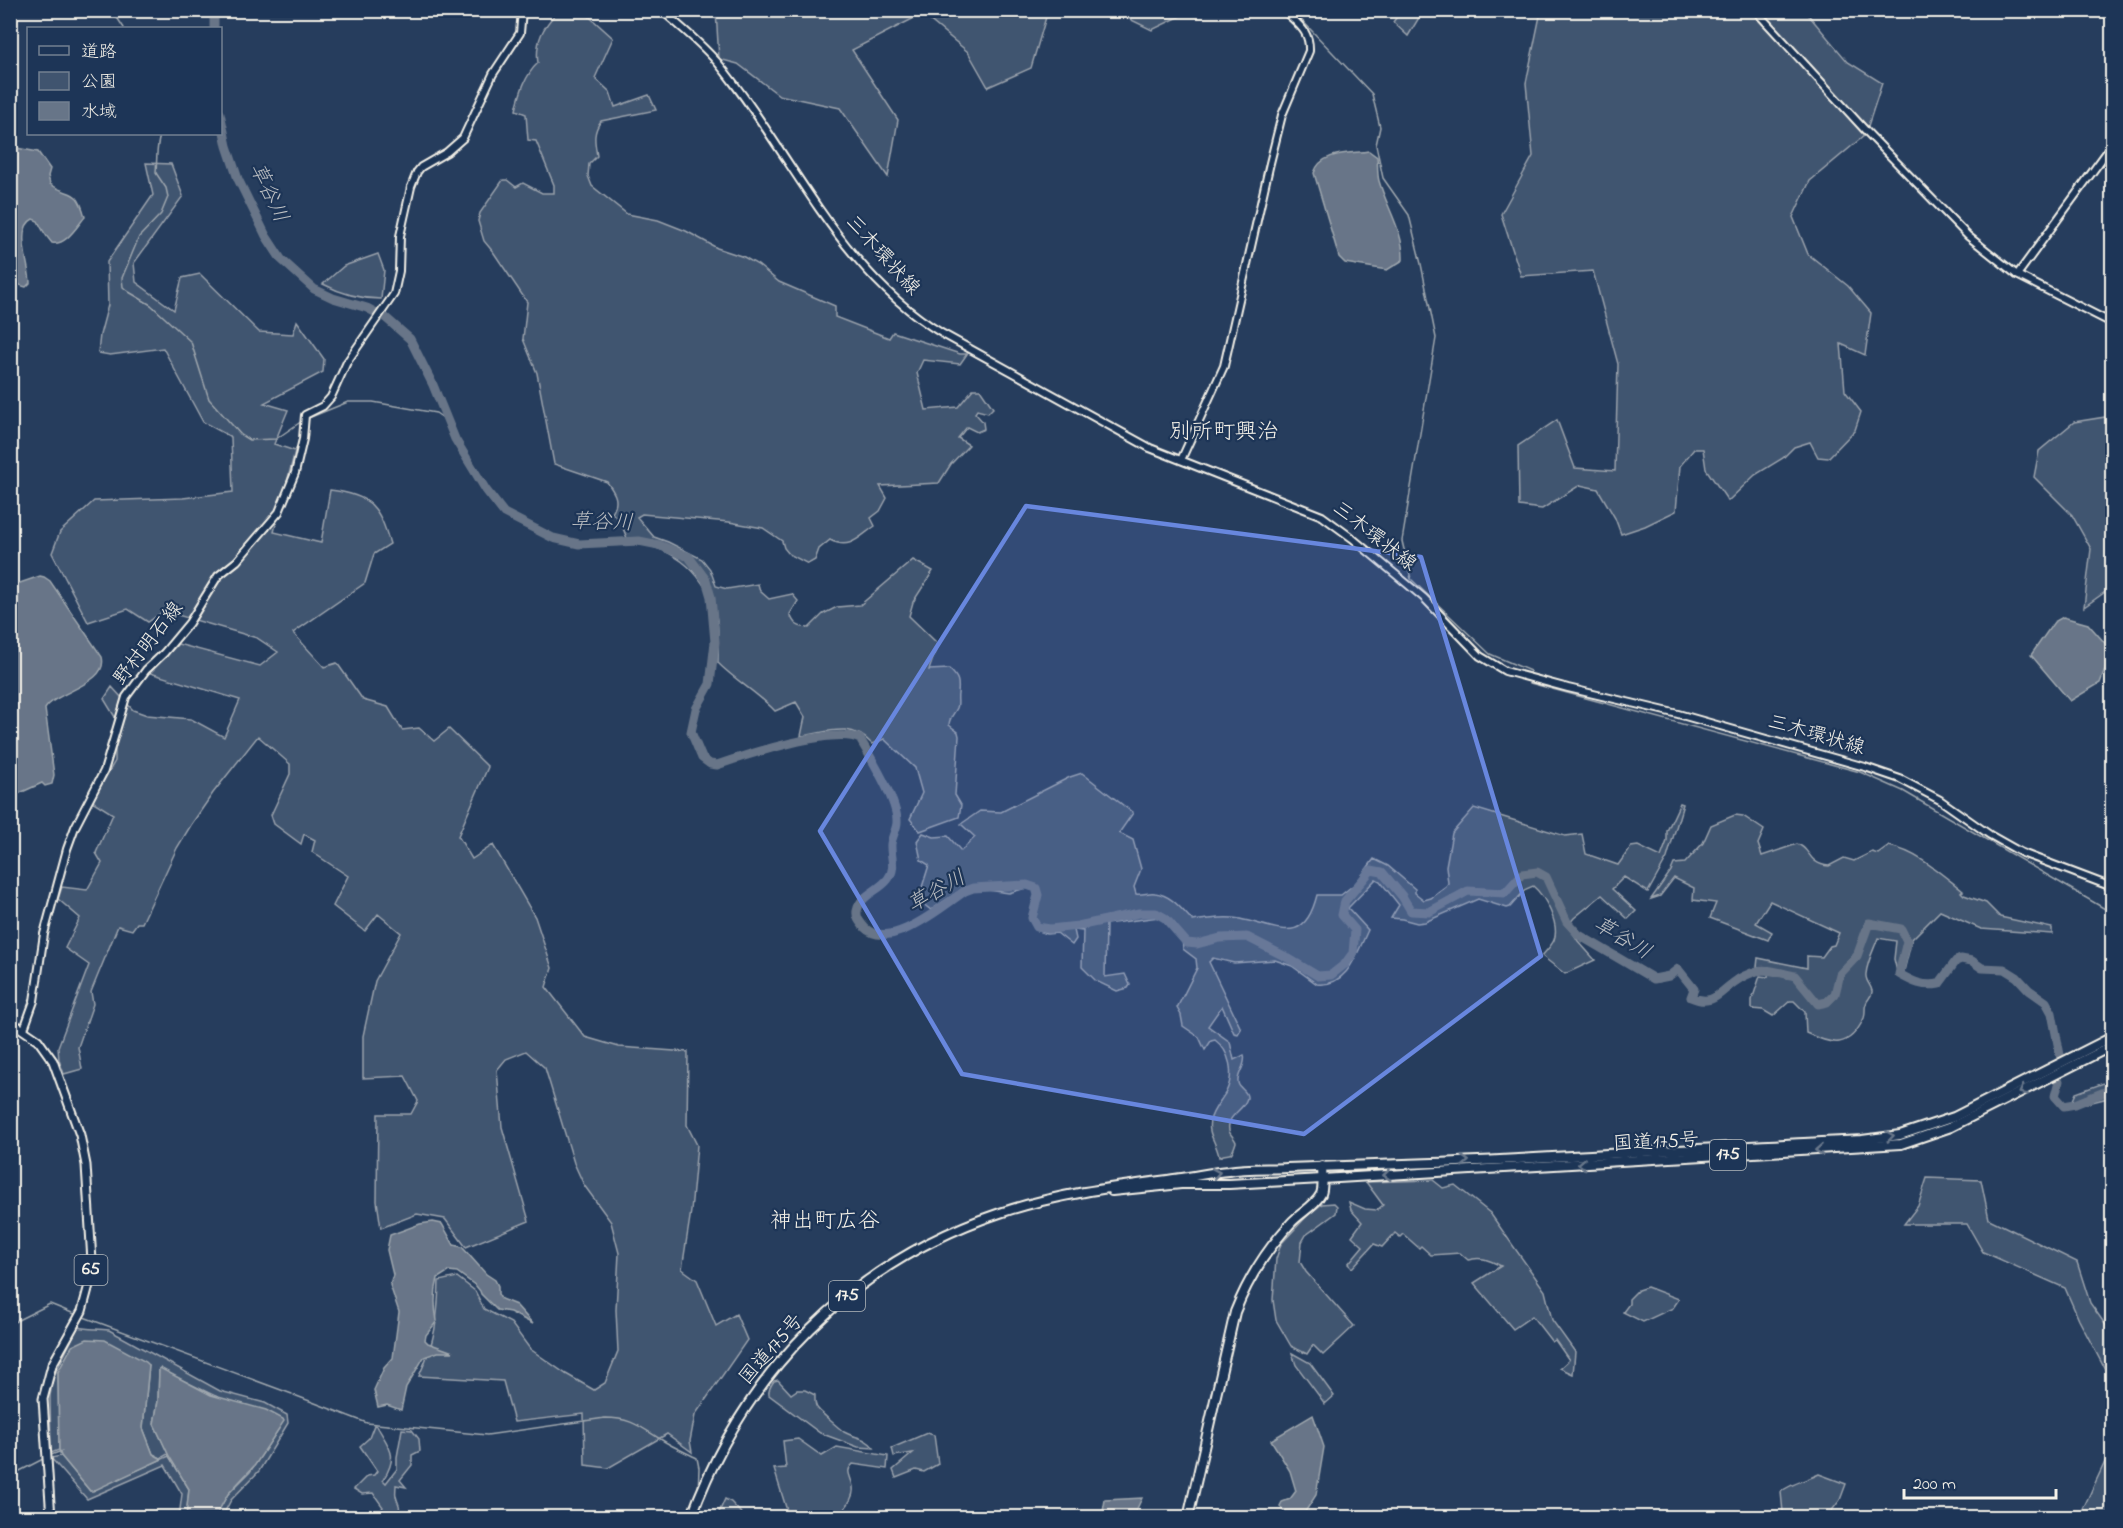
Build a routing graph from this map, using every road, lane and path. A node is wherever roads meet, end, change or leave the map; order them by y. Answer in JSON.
{"nodes":[{"id":1,"x":522,"y":10,"type":"edge"},
{"id":2,"x":661,"y":10,"type":"edge"},
{"id":3,"x":1284,"y":10,"type":"edge"},
{"id":4,"x":1755,"y":10,"type":"edge"},
{"id":5,"x":2112,"y":145,"type":"edge"},
{"id":6,"x":2017,"y":275,"type":"junction"},
{"id":7,"x":2112,"y":323,"type":"edge"},
{"id":8,"x":1181,"y":460,"type":"junction"},
{"id":9,"x":2112,"y":887,"type":"edge"},
{"id":10,"x":10,"y":1021,"type":"edge"},
{"id":11,"x":24,"y":1029,"type":"junction"},
{"id":12,"x":2112,"y":1037,"type":"edge"},
{"id":13,"x":2112,"y":1046,"type":"edge"},
{"id":14,"x":1322,"y":1166,"type":"junction"},
{"id":15,"x":1322,"y":1179,"type":"junction"},
{"id":16,"x":1096,"y":1191,"type":"junction"},
{"id":17,"x":51,"y":1518,"type":"edge"},
{"id":18,"x":691,"y":1518,"type":"edge"},
{"id":19,"x":1188,"y":1518,"type":"edge"}],
"edges":[{"from":1,"to":11,"type":"main road","name":"野村明石線"},
{"from":2,"to":8,"type":"main road","name":"三木環状線"},
{"from":3,"to":8,"type":"main road"},
{"from":4,"to":6,"type":"main road"},
{"from":5,"to":6,"type":"main road"},
{"from":6,"to":7,"type":"main road"},
{"from":8,"to":9,"type":"main road","name":"三木環状線"},
{"from":10,"to":11,"type":"main road","number":"65"},
{"from":11,"to":17,"type":"main road","number":"65"},
{"from":14,"to":12,"type":"highway","name":"国道175号","number":"175","one_way":true},
{"from":13,"to":15,"type":"highway","name":"国道175号","number":"175","one_way":true},
{"from":14,"to":15,"type":"highway"},
{"from":16,"to":14,"type":"highway","name":"国道175号","number":"175","one_way":true},
{"from":15,"to":16,"type":"highway","name":"国道175号","number":"175"},
{"from":15,"to":19,"type":"highway"},
{"from":16,"to":18,"type":"highway","name":"国道175号","number":"175"}]}
